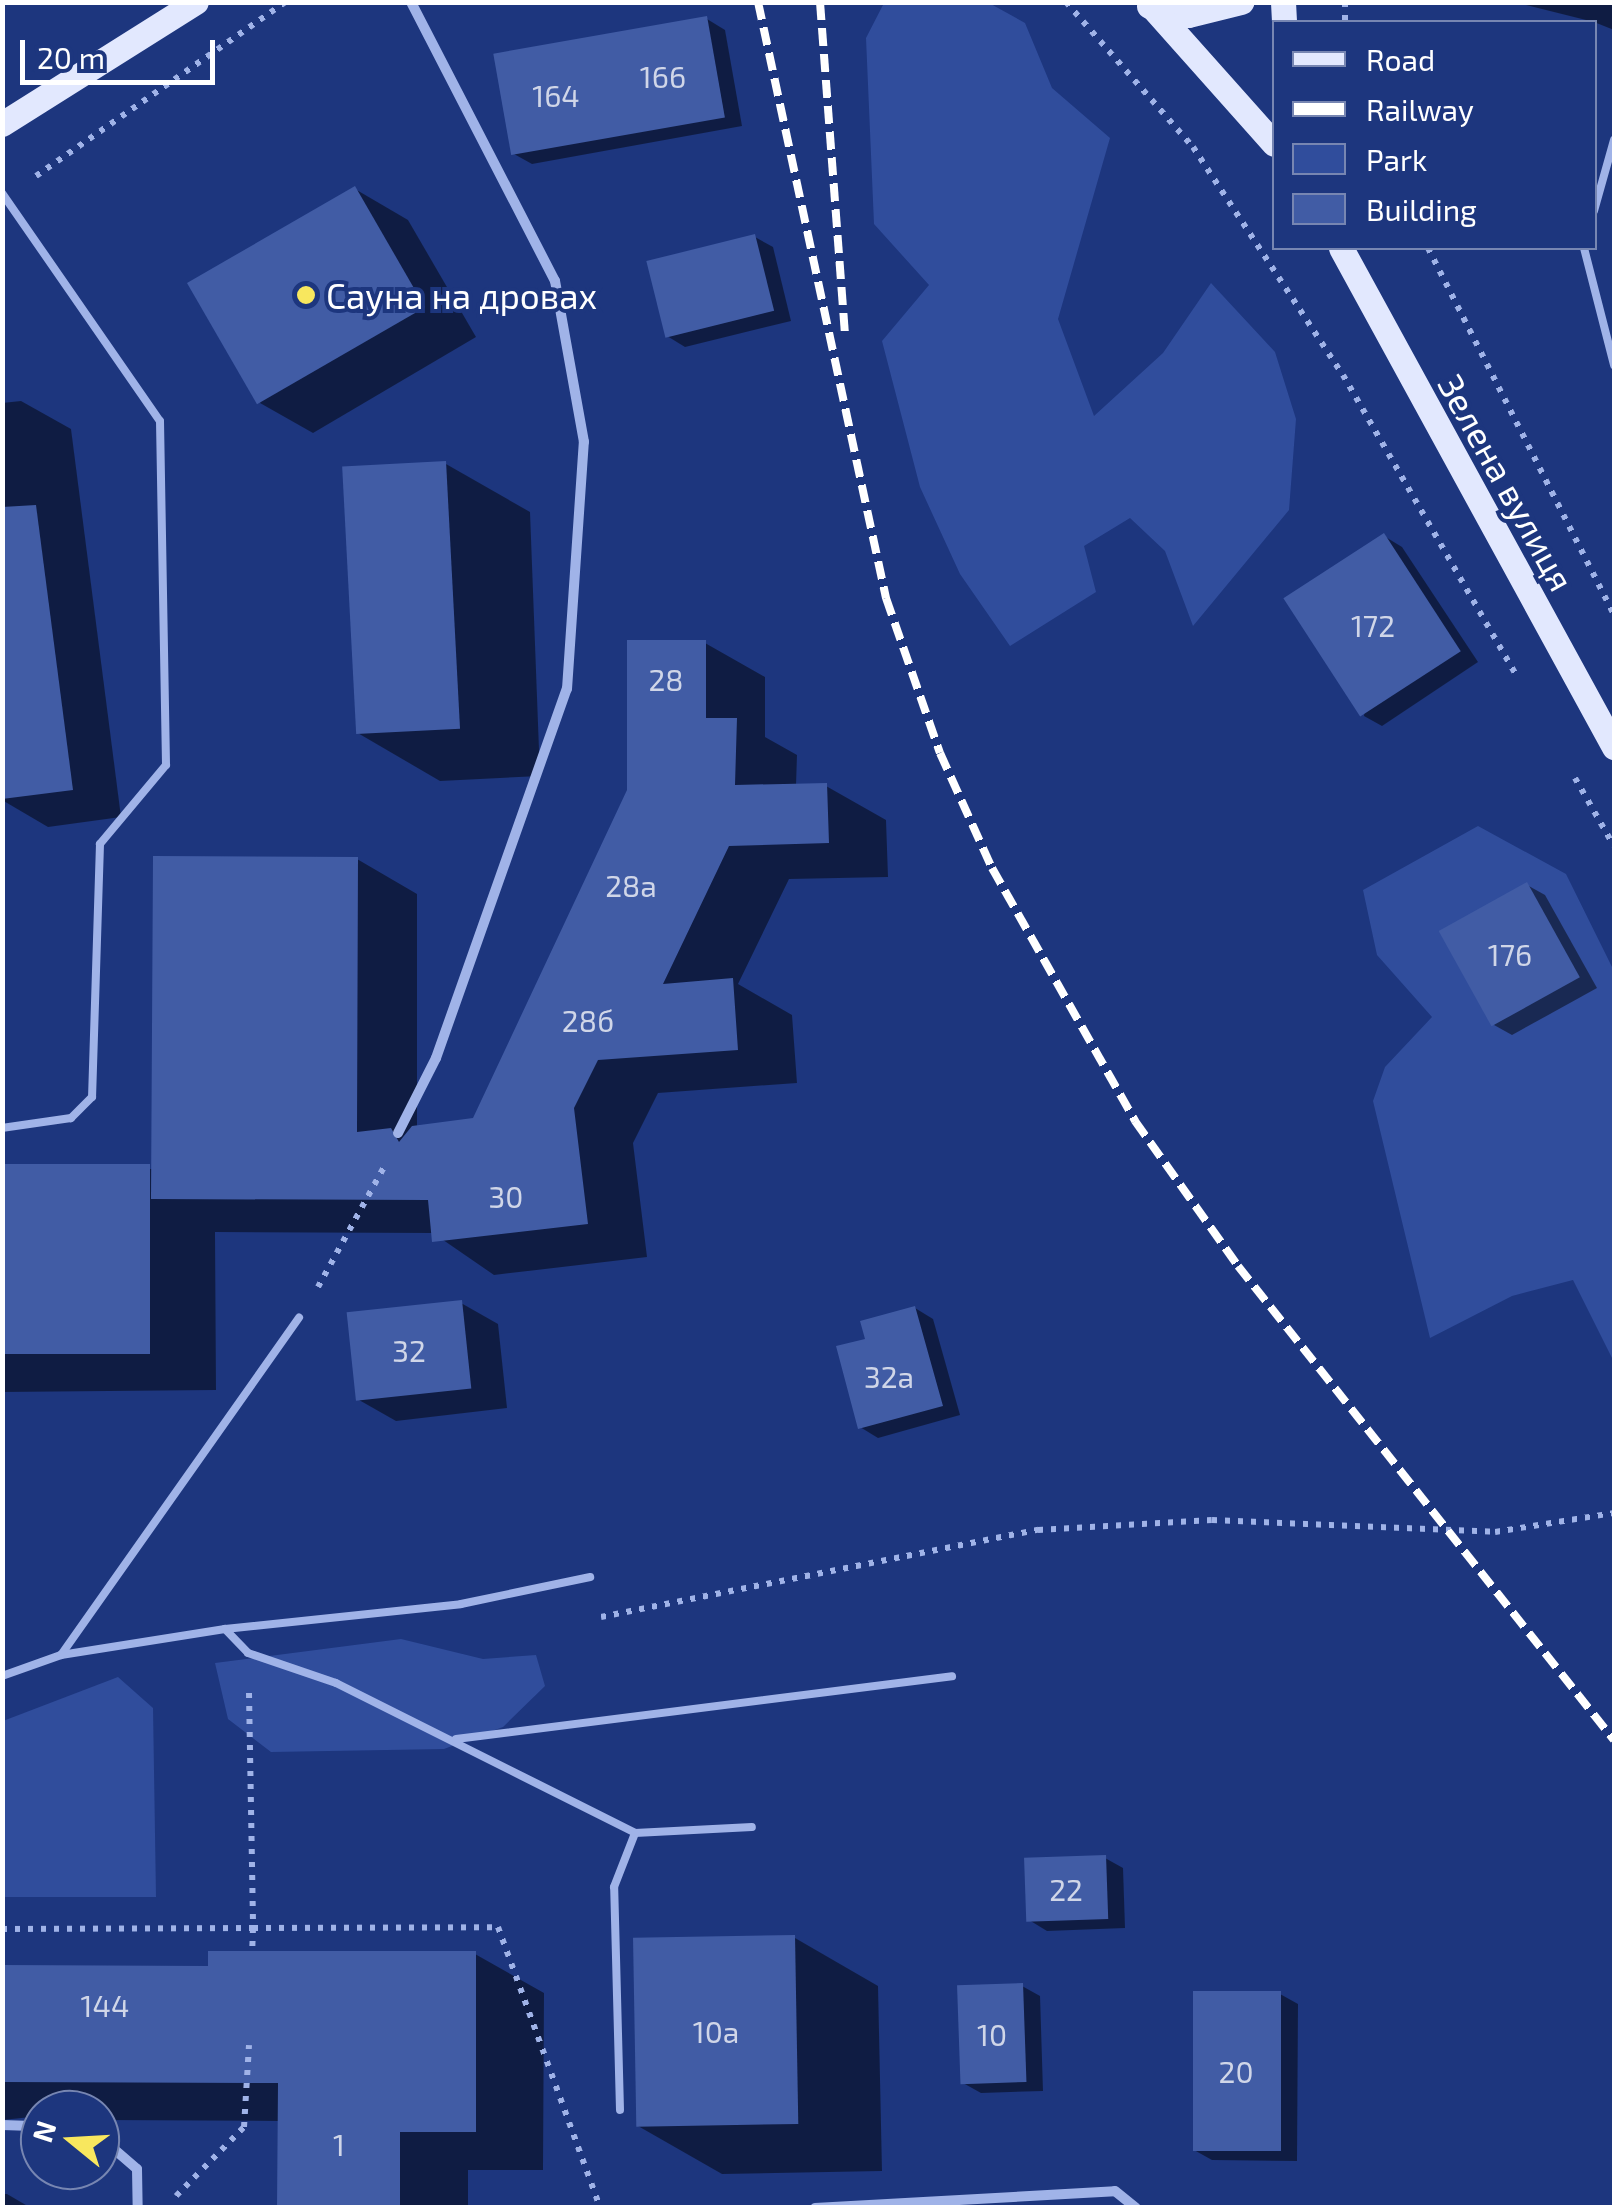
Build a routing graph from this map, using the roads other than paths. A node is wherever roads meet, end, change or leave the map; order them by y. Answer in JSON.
{"nodes":[{"id":1,"x":196,"y":2,"type":"edge"},
{"id":2,"x":411,"y":2,"type":"edge"},
{"id":3,"x":1241,"y":2,"type":"edge"},
{"id":4,"x":1148,"y":5,"type":"edge"},
{"id":5,"x":2,"y":124,"type":"edge"},
{"id":6,"x":1614,"y":140,"type":"edge"},
{"id":7,"x":1272,"y":142,"type":"edge"},
{"id":8,"x":4,"y":195,"type":"edge"},
{"id":9,"x":1597,"y":200,"type":"edge"},
{"id":10,"x":2,"y":209,"type":"edge"},
{"id":11,"x":1343,"y":250,"type":"edge"},
{"id":12,"x":1585,"y":250,"type":"edge"},
{"id":13,"x":1614,"y":364,"type":"edge"},
{"id":14,"x":1614,"y":747,"type":"edge"},
{"id":15,"x":2,"y":1128,"type":"edge"},
{"id":16,"x":398,"y":1133,"type":"road end"},
{"id":17,"x":299,"y":1317,"type":"road end"},
{"id":18,"x":590,"y":1578,"type":"dead end"},
{"id":19,"x":225,"y":1629,"type":"junction"},
{"id":20,"x":61,"y":1655,"type":"junction"},
{"id":21,"x":2,"y":1676,"type":"edge"},
{"id":22,"x":952,"y":1676,"type":"dead end"},
{"id":23,"x":454,"y":1739,"type":"junction"},
{"id":24,"x":752,"y":1827,"type":"dead end"},
{"id":25,"x":636,"y":1833,"type":"junction"},
{"id":26,"x":620,"y":2110,"type":"dead end"},
{"id":27,"x":120,"y":2154,"type":"edge"},
{"id":28,"x":138,"y":2208,"type":"edge"},
{"id":29,"x":815,"y":2208,"type":"edge"},
{"id":30,"x":1136,"y":2208,"type":"edge"}],
"edges":[{"from":1,"to":5,"type":"main road"},
{"from":2,"to":16,"type":"street"},
{"from":3,"to":4,"type":"main road"},
{"from":4,"to":7,"type":"main road"},
{"from":6,"to":9,"type":"lane"},
{"from":8,"to":10,"type":"lane"},
{"from":8,"to":15,"type":"lane"},
{"from":11,"to":14,"type":"main road","name":"Зелена вулиця"},
{"from":12,"to":13,"type":"lane"},
{"from":17,"to":20,"type":"lane"},
{"from":18,"to":19,"type":"lane"},
{"from":19,"to":20,"type":"lane"},
{"from":19,"to":23,"type":"lane"},
{"from":20,"to":21,"type":"lane"},
{"from":22,"to":23,"type":"lane"},
{"from":23,"to":25,"type":"lane"},
{"from":24,"to":25,"type":"lane"},
{"from":25,"to":26,"type":"lane"},
{"from":27,"to":28,"type":"street"},
{"from":29,"to":30,"type":"street"}]}
